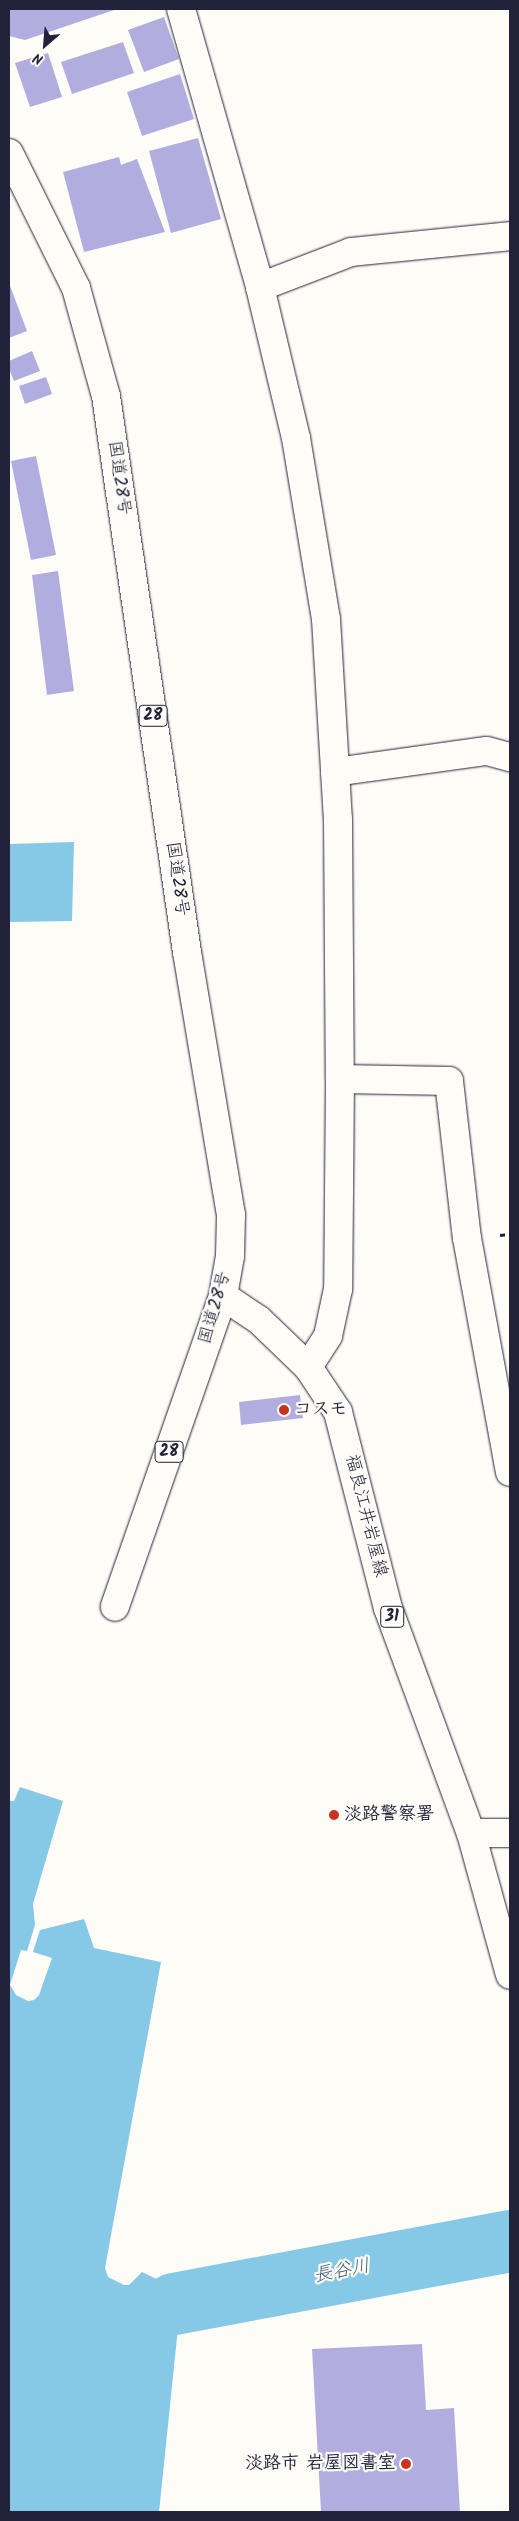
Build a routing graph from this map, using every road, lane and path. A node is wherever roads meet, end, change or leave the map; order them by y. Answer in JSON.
{"nodes":[{"id":1,"x":181,"y":9,"type":"edge"},
{"id":2,"x":9,"y":153,"type":"edge"},
{"id":3,"x":510,"y":236,"type":"edge"},
{"id":4,"x":260,"y":287,"type":"junction"},
{"id":5,"x":510,"y":757,"type":"edge"},
{"id":6,"x":335,"y":772,"type":"junction"},
{"id":7,"x":340,"y":1079,"type":"junction"},
{"id":8,"x":223,"y":1296,"type":"junction"},
{"id":9,"x":308,"y":1367,"type":"junction"},
{"id":10,"x":510,"y":1472,"type":"edge"},
{"id":11,"x":115,"y":1607,"type":"dead end"},
{"id":12,"x":471,"y":1833,"type":"junction"},
{"id":13,"x":510,"y":1833,"type":"edge"},
{"id":14,"x":510,"y":1975,"type":"edge"}],
"edges":[{"from":1,"to":4,"type":"main road"},
{"from":2,"to":8,"type":"main road","name":"国道28号","number":"28"},
{"from":3,"to":4,"type":"main road"},
{"from":4,"to":6,"type":"main road"},
{"from":5,"to":6,"type":"main road"},
{"from":6,"to":7,"type":"main road"},
{"from":7,"to":9,"type":"main road"},
{"from":7,"to":10,"type":"main road"},
{"from":8,"to":9,"type":"main road","name":"福良江井岩屋線","number":"31"},
{"from":8,"to":11,"type":"main road","name":"国道28号","number":"28"},
{"from":9,"to":12,"type":"main road","name":"福良江井岩屋線","number":"31"},
{"from":12,"to":13,"type":"main road"},
{"from":12,"to":14,"type":"main road","name":"福良江井岩屋線","number":"31"}]}
